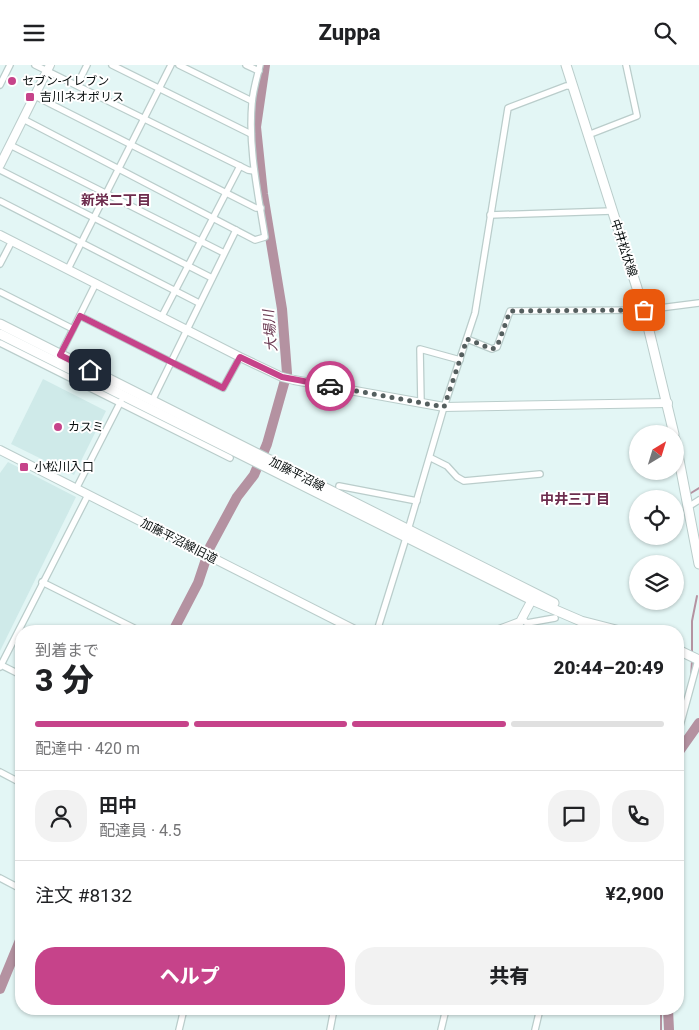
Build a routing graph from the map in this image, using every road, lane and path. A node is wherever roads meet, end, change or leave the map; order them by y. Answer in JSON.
{"nodes":[{"id":1,"x":10,"y":65,"type":"edge"},
{"id":2,"x":35,"y":65,"type":"edge"},
{"id":3,"x":87,"y":65,"type":"edge"},
{"id":4,"x":112,"y":65,"type":"edge"},
{"id":5,"x":171,"y":65,"type":"edge"},
{"id":6,"x":178,"y":65,"type":"edge"},
{"id":7,"x":246,"y":65,"type":"edge"},
{"id":8,"x":566,"y":65,"type":"edge"},
{"id":9,"x":626,"y":65,"type":"edge"},
{"id":10,"x":49,"y":68,"type":"edge"},
{"id":11,"x":260,"y":68,"type":"edge"},
{"id":12,"x":0,"y":85,"type":"edge"},
{"id":13,"x":77,"y":85,"type":"junction"},
{"id":14,"x":572,"y":86,"type":"junction"},
{"id":15,"x":159,"y":89,"type":"junction"},
{"id":16,"x":35,"y":95,"type":"junction"},
{"id":17,"x":252,"y":101,"type":"junction"},
{"id":18,"x":23,"y":119,"type":"junction"},
{"id":19,"x":144,"y":119,"type":"junction"},
{"id":20,"x":251,"y":133,"type":"junction"},
{"id":21,"x":588,"y":135,"type":"junction"},
{"id":22,"x":10,"y":145,"type":"junction"},
{"id":23,"x":132,"y":145,"type":"junction"},
{"id":24,"x":0,"y":165,"type":"edge"},
{"id":25,"x":240,"y":166,"type":"junction"},
{"id":26,"x":119,"y":169,"type":"junction"},
{"id":27,"x":0,"y":170,"type":"edge"},
{"id":28,"x":254,"y":171,"type":"junction"},
{"id":29,"x":226,"y":193,"type":"junction"},
{"id":30,"x":107,"y":194,"type":"junction"},
{"id":31,"x":0,"y":201,"type":"edge"},
{"id":32,"x":260,"y":209,"type":"junction"},
{"id":33,"x":612,"y":211,"type":"junction"},
{"id":34,"x":490,"y":215,"type":"junction"},
{"id":35,"x":213,"y":217,"type":"junction"},
{"id":36,"x":94,"y":218,"type":"junction"},
{"id":37,"x":236,"y":230,"type":"junction"},
{"id":38,"x":0,"y":235,"type":"edge"},
{"id":39,"x":12,"y":241,"type":"junction"},
{"id":40,"x":201,"y":241,"type":"junction"},
{"id":41,"x":81,"y":243,"type":"junction"},
{"id":42,"x":224,"y":253,"type":"junction"},
{"id":43,"x":0,"y":264,"type":"edge"},
{"id":44,"x":187,"y":265,"type":"junction"},
{"id":45,"x":68,"y":269,"type":"junction"},
{"id":46,"x":212,"y":278,"type":"junction"},
{"id":47,"x":96,"y":283,"type":"junction"},
{"id":48,"x":175,"y":291,"type":"junction"},
{"id":49,"x":0,"y":293,"type":"edge"},
{"id":50,"x":199,"y":303,"type":"junction"},
{"id":51,"x":699,"y":303,"type":"edge"},
{"id":52,"x":644,"y":310,"type":"junction"},
{"id":53,"x":80,"y":316,"type":"junction"},
{"id":54,"x":162,"y":317,"type":"junction"},
{"id":55,"x":0,"y":324,"type":"edge"},
{"id":56,"x":73,"y":329,"type":"junction"},
{"id":57,"x":187,"y":329,"type":"junction"},
{"id":58,"x":0,"y":333,"type":"edge"},
{"id":59,"x":467,"y":339,"type":"junction"},
{"id":60,"x":0,"y":343,"type":"edge"},
{"id":61,"x":11,"y":344,"type":"junction"},
{"id":62,"x":60,"y":355,"type":"junction"},
{"id":63,"x":240,"y":357,"type":"junction"},
{"id":64,"x":460,"y":360,"type":"junction"},
{"id":65,"x":172,"y":362,"type":"junction"},
{"id":66,"x":121,"y":400,"type":"junction"},
{"id":67,"x":152,"y":401,"type":"junction"},
{"id":68,"x":421,"y":403,"type":"junction"},
{"id":69,"x":668,"y":403,"type":"junction"},
{"id":70,"x":444,"y":407,"type":"junction"},
{"id":71,"x":672,"y":425,"type":"edge"},
{"id":72,"x":1,"y":452,"type":"edge"},
{"id":73,"x":253,"y":456,"type":"junction"},
{"id":74,"x":230,"y":458,"type":"dead end"},
{"id":75,"x":431,"y":458,"type":"junction"},
{"id":76,"x":540,"y":474,"type":"dead end"},
{"id":77,"x":683,"y":480,"type":"edge"},
{"id":78,"x":339,"y":486,"type":"dead end"},
{"id":79,"x":76,"y":489,"type":"junction"},
{"id":80,"x":88,"y":495,"type":"junction"},
{"id":81,"x":699,"y":500,"type":"edge"},
{"id":82,"x":417,"y":501,"type":"junction"},
{"id":83,"x":688,"y":507,"type":"junction"},
{"id":84,"x":407,"y":534,"type":"junction"},
{"id":85,"x":699,"y":564,"type":"edge"},
{"id":86,"x":42,"y":582,"type":"junction"},
{"id":87,"x":533,"y":597,"type":"junction"},
{"id":88,"x":555,"y":618,"type":"dead end"},
{"id":89,"x":522,"y":619,"type":"junction"},
{"id":90,"x":21,"y":625,"type":"edge"},
{"id":91,"x":128,"y":625,"type":"edge"},
{"id":92,"x":345,"y":625,"type":"edge"},
{"id":93,"x":379,"y":625,"type":"edge"},
{"id":94,"x":514,"y":625,"type":"edge"},
{"id":95,"x":597,"y":625,"type":"edge"},
{"id":96,"x":15,"y":637,"type":"edge"},
{"id":97,"x":684,"y":653,"type":"edge"},
{"id":98,"x":699,"y":660,"type":"edge"},
{"id":99,"x":1,"y":666,"type":"edge"},
{"id":100,"x":15,"y":672,"type":"edge"},
{"id":101,"x":684,"y":712,"type":"edge"},
{"id":102,"x":0,"y":772,"type":"edge"},
{"id":103,"x":15,"y":780,"type":"edge"},
{"id":104,"x":0,"y":879,"type":"edge"},
{"id":105,"x":15,"y":886,"type":"edge"},
{"id":106,"x":183,"y":1015,"type":"edge"},
{"id":107,"x":333,"y":1015,"type":"edge"},
{"id":108,"x":445,"y":1015,"type":"edge"},
{"id":109,"x":539,"y":1015,"type":"edge"},
{"id":110,"x":179,"y":1030,"type":"edge"},
{"id":111,"x":330,"y":1030,"type":"edge"},
{"id":112,"x":441,"y":1030,"type":"edge"},
{"id":113,"x":536,"y":1030,"type":"edge"}],
"edges":[{"from":1,"to":12,"type":"street"},
{"from":2,"to":10,"type":"street"},
{"from":3,"to":13,"type":"street"},
{"from":4,"to":15,"type":"street"},
{"from":5,"to":15,"type":"street"},
{"from":6,"to":17,"type":"street"},
{"from":7,"to":11,"type":"street"},
{"from":8,"to":14,"type":"main road","name":"中井松伏線"},
{"from":9,"to":21,"type":"street"},
{"from":10,"to":13,"type":"street"},
{"from":10,"to":16,"type":"street"},
{"from":11,"to":17,"type":"street"},
{"from":13,"to":19,"type":"street"},
{"from":14,"to":21,"type":"main road","name":"中井松伏線"},
{"from":14,"to":34,"type":"street"},
{"from":15,"to":19,"type":"street"},
{"from":15,"to":20,"type":"street"},
{"from":16,"to":18,"type":"street"},
{"from":16,"to":23,"type":"street"},
{"from":17,"to":20,"type":"street"},
{"from":18,"to":22,"type":"street"},
{"from":18,"to":26,"type":"street"},
{"from":19,"to":23,"type":"street"},
{"from":19,"to":25,"type":"street"},
{"from":20,"to":28,"type":"street"},
{"from":21,"to":33,"type":"main road","name":"中井松伏線"},
{"from":22,"to":24,"type":"street"},
{"from":22,"to":30,"type":"street"},
{"from":23,"to":26,"type":"street"},
{"from":23,"to":29,"type":"street"},
{"from":25,"to":28,"type":"street"},
{"from":25,"to":29,"type":"street"},
{"from":26,"to":30,"type":"street"},
{"from":26,"to":35,"type":"street"},
{"from":27,"to":36,"type":"street"},
{"from":28,"to":32,"type":"street"},
{"from":29,"to":32,"type":"street"},
{"from":29,"to":35,"type":"street"},
{"from":30,"to":36,"type":"street"},
{"from":30,"to":40,"type":"street"},
{"from":31,"to":41,"type":"street"},
{"from":32,"to":37,"type":"street"},
{"from":33,"to":34,"type":"street"},
{"from":33,"to":52,"type":"main road","name":"中井松伏線"},
{"from":34,"to":59,"type":"street"},
{"from":35,"to":37,"type":"street"},
{"from":35,"to":40,"type":"street"},
{"from":36,"to":41,"type":"street"},
{"from":36,"to":44,"type":"street"},
{"from":37,"to":42,"type":"street"},
{"from":38,"to":39,"type":"street"},
{"from":39,"to":43,"type":"street"},
{"from":39,"to":45,"type":"street"},
{"from":40,"to":42,"type":"street"},
{"from":40,"to":44,"type":"street"},
{"from":41,"to":45,"type":"street"},
{"from":41,"to":48,"type":"street"},
{"from":42,"to":46,"type":"street"},
{"from":44,"to":46,"type":"street"},
{"from":44,"to":48,"type":"street"},
{"from":45,"to":47,"type":"street"},
{"from":46,"to":50,"type":"street"},
{"from":47,"to":53,"type":"street"},
{"from":47,"to":54,"type":"street"},
{"from":48,"to":50,"type":"street"},
{"from":48,"to":54,"type":"street"},
{"from":49,"to":56,"type":"street"},
{"from":50,"to":57,"type":"street"},
{"from":51,"to":52,"type":"street"},
{"from":52,"to":59,"type":"street"},
{"from":52,"to":69,"type":"main road","name":"中井松伏線"},
{"from":53,"to":56,"type":"street"},
{"from":53,"to":65,"type":"street"},
{"from":54,"to":57,"type":"street"},
{"from":55,"to":62,"type":"main road","name":"加藤平沼線"},
{"from":56,"to":62,"type":"street"},
{"from":57,"to":63,"type":"street"},
{"from":57,"to":65,"type":"street"},
{"from":58,"to":61,"type":"main road","name":"加藤平沼線"},
{"from":59,"to":64,"type":"street"},
{"from":60,"to":61,"type":"street"},
{"from":61,"to":66,"type":"main road","name":"加藤平沼線"},
{"from":62,"to":67,"type":"main road","name":"加藤平沼線"},
{"from":63,"to":65,"type":"street"},
{"from":63,"to":68,"type":"street"},
{"from":64,"to":68,"type":"street"},
{"from":64,"to":70,"type":"street"},
{"from":65,"to":67,"type":"street"},
{"from":66,"to":73,"type":"main road","name":"加藤平沼線"},
{"from":66,"to":74,"type":"street"},
{"from":66,"to":79,"type":"street"},
{"from":67,"to":73,"type":"main road","name":"加藤平沼線"},
{"from":68,"to":70,"type":"street"},
{"from":69,"to":70,"type":"street"},
{"from":69,"to":71,"type":"main road","name":"中井松伏線"},
{"from":70,"to":75,"type":"street"},
{"from":72,"to":79,"type":"street","name":"加藤平沼線旧道"},
{"from":73,"to":84,"type":"main road","name":"加藤平沼線"},
{"from":75,"to":76,"type":"street"},
{"from":75,"to":82,"type":"street"},
{"from":77,"to":83,"type":"main road"},
{"from":78,"to":82,"type":"street"},
{"from":79,"to":80,"type":"street","name":"加藤平沼線旧道"},
{"from":80,"to":86,"type":"street"},
{"from":80,"to":92,"type":"street","name":"加藤平沼線旧道"},
{"from":81,"to":83,"type":"street"},
{"from":82,"to":84,"type":"street"},
{"from":83,"to":85,"type":"main road"},
{"from":84,"to":87,"type":"main road","name":"加藤平沼線"},
{"from":84,"to":93,"type":"street"},
{"from":86,"to":90,"type":"street"},
{"from":86,"to":91,"type":"street"},
{"from":87,"to":89,"type":"street"},
{"from":87,"to":95,"type":"main road","name":"加藤平沼線"},
{"from":88,"to":89,"type":"street"},
{"from":89,"to":94,"type":"street"},
{"from":96,"to":99,"type":"street"},
{"from":97,"to":98,"type":"main road"},
{"from":98,"to":101,"type":"street"},
{"from":99,"to":100,"type":"street"},
{"from":102,"to":103,"type":"street"},
{"from":104,"to":105,"type":"street"},
{"from":106,"to":110,"type":"street"},
{"from":107,"to":111,"type":"street"},
{"from":108,"to":112,"type":"street"},
{"from":109,"to":113,"type":"street"}]}
